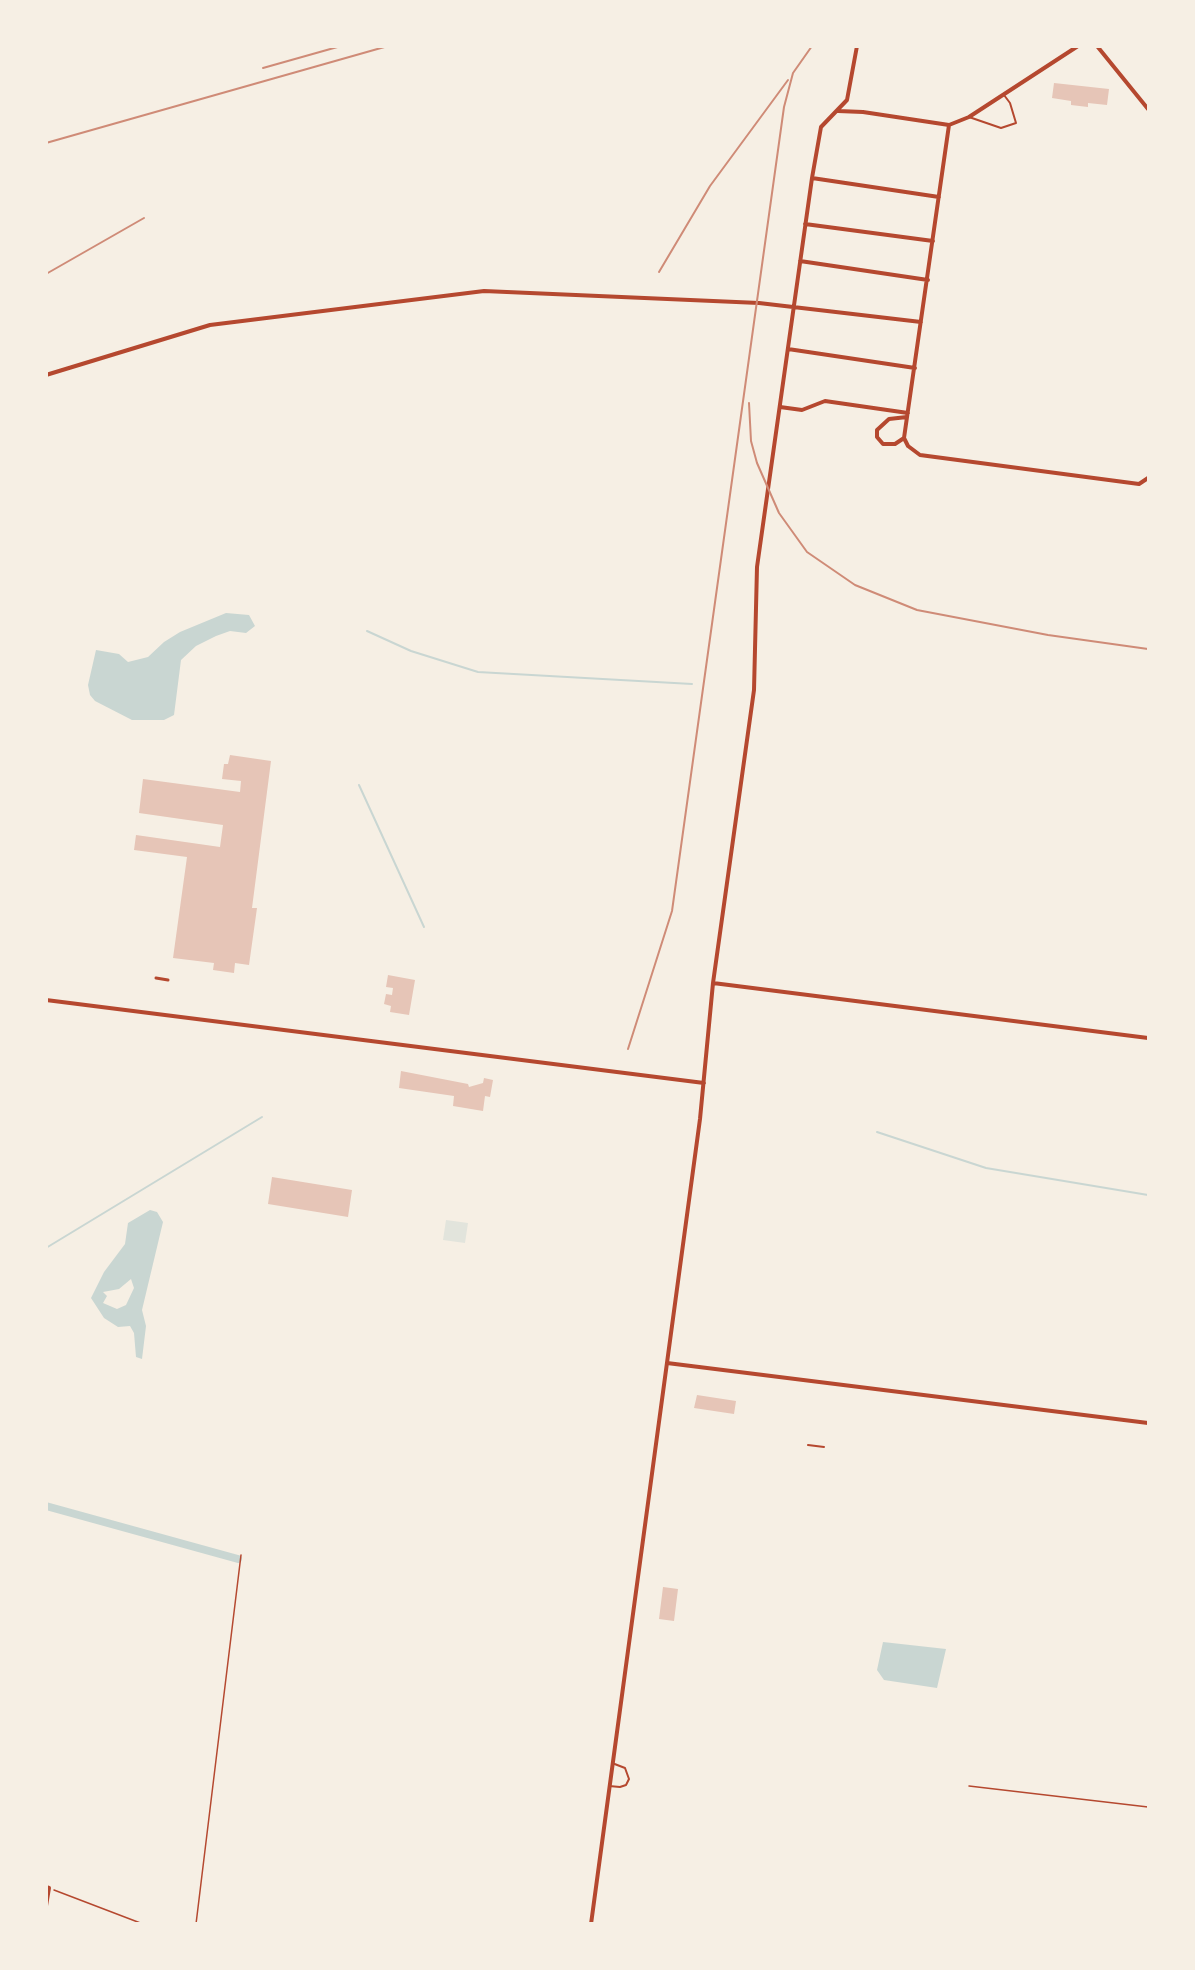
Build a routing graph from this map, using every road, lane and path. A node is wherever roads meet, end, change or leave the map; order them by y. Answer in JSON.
{"nodes":[{"id":1,"x":857,"y":46,"type":"edge"},
{"id":2,"x":1078,"y":46,"type":"edge"},
{"id":3,"x":1096,"y":46,"type":"edge"},
{"id":4,"x":1004,"y":95,"type":"junction"},
{"id":5,"x":1149,"y":109,"type":"edge"},
{"id":6,"x":837,"y":111,"type":"junction"},
{"id":7,"x":969,"y":117,"type":"junction"},
{"id":8,"x":949,"y":125,"type":"junction"},
{"id":9,"x":812,"y":177,"type":"junction"},
{"id":10,"x":939,"y":197,"type":"junction"},
{"id":11,"x":805,"y":224,"type":"junction"},
{"id":12,"x":933,"y":242,"type":"junction"},
{"id":13,"x":800,"y":261,"type":"junction"},
{"id":14,"x":928,"y":280,"type":"junction"},
{"id":15,"x":795,"y":307,"type":"junction"},
{"id":16,"x":921,"y":322,"type":"junction"},
{"id":17,"x":788,"y":350,"type":"junction"},
{"id":18,"x":915,"y":368,"type":"junction"},
{"id":19,"x":46,"y":375,"type":"edge"},
{"id":20,"x":780,"y":407,"type":"junction"},
{"id":21,"x":908,"y":415,"type":"junction"},
{"id":22,"x":904,"y":438,"type":"junction"},
{"id":23,"x":1149,"y":478,"type":"edge"},
{"id":24,"x":156,"y":978,"type":"dead end"},
{"id":25,"x":168,"y":980,"type":"dead end"},
{"id":26,"x":714,"y":983,"type":"junction"},
{"id":27,"x":46,"y":1000,"type":"edge"},
{"id":28,"x":1149,"y":1038,"type":"edge"},
{"id":29,"x":704,"y":1083,"type":"junction"},
{"id":30,"x":666,"y":1364,"type":"junction"},
{"id":31,"x":1149,"y":1423,"type":"edge"},
{"id":32,"x":808,"y":1445,"type":"dead end"},
{"id":33,"x":824,"y":1448,"type":"dead end"},
{"id":34,"x":241,"y":1555,"type":"dead end"},
{"id":35,"x":612,"y":1763,"type":"junction"},
{"id":36,"x":609,"y":1786,"type":"junction"},
{"id":37,"x":969,"y":1786,"type":"dead end"},
{"id":38,"x":1149,"y":1807,"type":"edge"},
{"id":39,"x":48,"y":1887,"type":"edge"},
{"id":40,"x":46,"y":1906,"type":"edge"},
{"id":41,"x":143,"y":1923,"type":"edge"},
{"id":42,"x":196,"y":1923,"type":"edge"},
{"id":43,"x":591,"y":1923,"type":"edge"}],
"edges":[{"from":1,"to":6,"type":"street"},
{"from":2,"to":4,"type":"street"},
{"from":3,"to":5,"type":"street"},
{"from":4,"to":7,"type":"street"},
{"from":4,"to":7,"type":"lane"},
{"from":6,"to":8,"type":"street"},
{"from":6,"to":9,"type":"street"},
{"from":7,"to":8,"type":"street"},
{"from":8,"to":10,"type":"street"},
{"from":9,"to":10,"type":"street"},
{"from":9,"to":11,"type":"street"},
{"from":10,"to":12,"type":"street"},
{"from":11,"to":12,"type":"street"},
{"from":11,"to":13,"type":"street"},
{"from":12,"to":14,"type":"street"},
{"from":13,"to":14,"type":"street"},
{"from":13,"to":15,"type":"street"},
{"from":14,"to":16,"type":"street"},
{"from":15,"to":16,"type":"street"},
{"from":15,"to":17,"type":"street"},
{"from":15,"to":19,"type":"street"},
{"from":16,"to":18,"type":"street"},
{"from":17,"to":18,"type":"street"},
{"from":17,"to":20,"type":"street"},
{"from":18,"to":21,"type":"street"},
{"from":20,"to":21,"type":"street"},
{"from":20,"to":26,"type":"street"},
{"from":21,"to":22,"type":"street"},
{"from":21,"to":22,"type":"street"},
{"from":22,"to":23,"type":"street"},
{"from":24,"to":25,"type":"street"},
{"from":26,"to":28,"type":"street"},
{"from":26,"to":29,"type":"street"},
{"from":27,"to":29,"type":"street"},
{"from":29,"to":30,"type":"street"},
{"from":30,"to":31,"type":"street"},
{"from":30,"to":35,"type":"street"},
{"from":32,"to":33,"type":"lane"},
{"from":34,"to":42,"type":"path"},
{"from":35,"to":36,"type":"street"},
{"from":35,"to":36,"type":"lane"},
{"from":36,"to":43,"type":"street"},
{"from":37,"to":38,"type":"path"},
{"from":39,"to":40,"type":"street"},
{"from":39,"to":41,"type":"path"}]}
